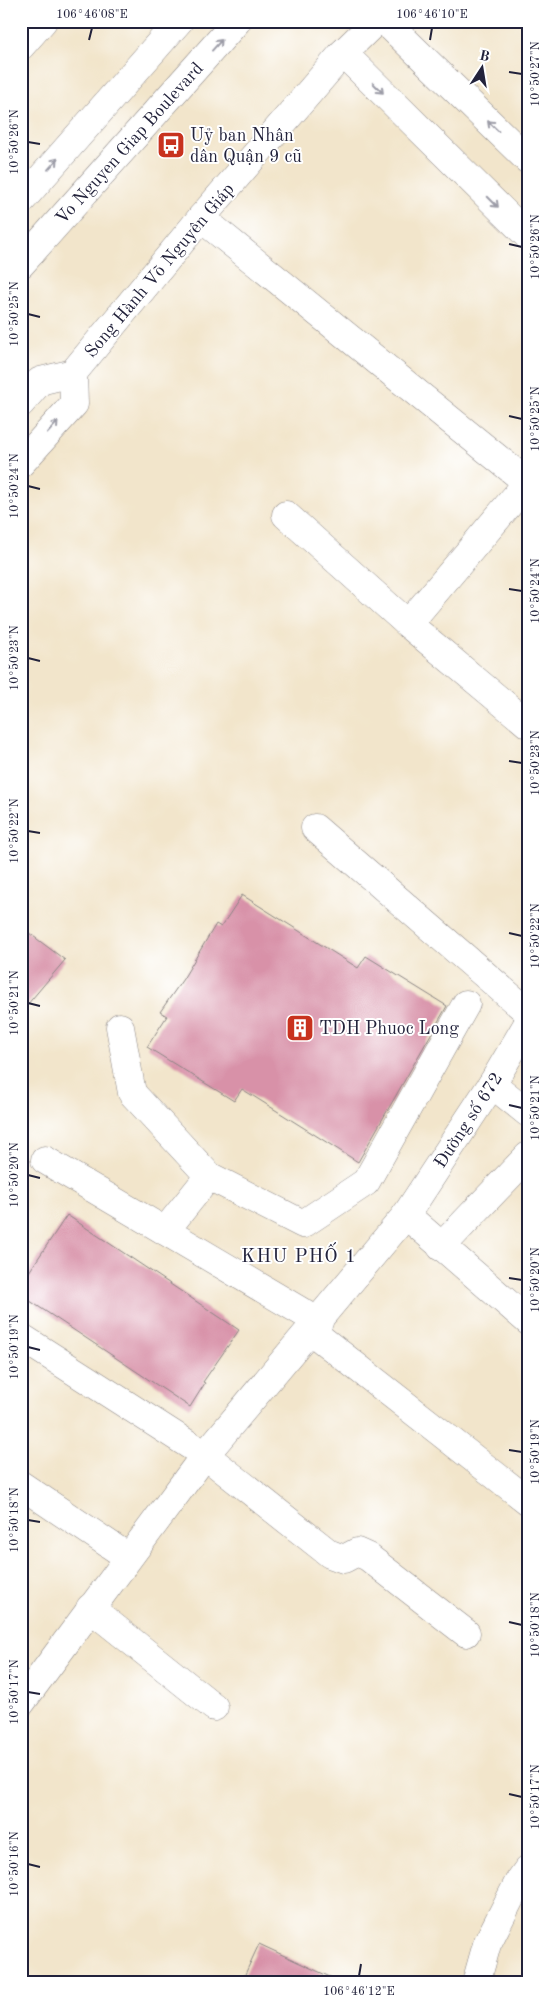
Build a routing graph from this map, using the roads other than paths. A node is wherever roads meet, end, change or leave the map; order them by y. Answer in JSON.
{"nodes":[{"id":1,"x":27,"y":21,"type":"edge"},
{"id":2,"x":43,"y":21,"type":"edge"},
{"id":3,"x":179,"y":21,"type":"edge"},
{"id":4,"x":237,"y":21,"type":"edge"},
{"id":5,"x":376,"y":21,"type":"edge"},
{"id":6,"x":385,"y":21,"type":"edge"},
{"id":7,"x":21,"y":23,"type":"edge"},
{"id":8,"x":21,"y":46,"type":"edge"},
{"id":9,"x":343,"y":54,"type":"junction"},
{"id":10,"x":528,"y":160,"type":"edge"},
{"id":11,"x":21,"y":201,"type":"edge"},
{"id":12,"x":202,"y":218,"type":"junction"},
{"id":13,"x":528,"y":236,"type":"edge"},
{"id":14,"x":21,"y":264,"type":"edge"},
{"id":15,"x":74,"y":373,"type":"junction"},
{"id":16,"x":21,"y":403,"type":"edge"},
{"id":17,"x":21,"y":463,"type":"edge"},
{"id":18,"x":527,"y":483,"type":"edge"},
{"id":19,"x":286,"y":515,"type":"dead end"},
{"id":20,"x":408,"y":624,"type":"junction"},
{"id":21,"x":528,"y":724,"type":"edge"},
{"id":22,"x":314,"y":828,"type":"dead end"},
{"id":23,"x":466,"y":1004,"type":"dead end"},
{"id":24,"x":528,"y":1012,"type":"edge"},
{"id":25,"x":528,"y":1023,"type":"edge"},
{"id":26,"x":120,"y":1027,"type":"dead end"},
{"id":27,"x":492,"y":1084,"type":"junction"},
{"id":28,"x":528,"y":1113,"type":"edge"},
{"id":29,"x":528,"y":1156,"type":"edge"},
{"id":30,"x":45,"y":1160,"type":"dead end"},
{"id":31,"x":209,"y":1176,"type":"junction"},
{"id":32,"x":406,"y":1215,"type":"junction"},
{"id":33,"x":165,"y":1231,"type":"junction"},
{"id":34,"x":441,"y":1247,"type":"junction"},
{"id":35,"x":528,"y":1321,"type":"edge"},
{"id":36,"x":315,"y":1327,"type":"junction"},
{"id":37,"x":21,"y":1337,"type":"edge"},
{"id":38,"x":205,"y":1455,"type":"junction"},
{"id":39,"x":21,"y":1485,"type":"edge"},
{"id":40,"x":528,"y":1501,"type":"edge"},
{"id":41,"x":128,"y":1557,"type":"junction"},
{"id":42,"x":90,"y":1608,"type":"junction"},
{"id":43,"x":466,"y":1633,"type":"dead end"},
{"id":44,"x":21,"y":1703,"type":"edge"},
{"id":45,"x":214,"y":1707,"type":"dead end"},
{"id":46,"x":528,"y":1869,"type":"edge"},
{"id":47,"x":476,"y":1983,"type":"edge"}],
"edges":[{"from":1,"to":7,"type":"main road"},
{"from":2,"to":8,"type":"main road"},
{"from":11,"to":3,"type":"main road","one_way":true},
{"from":14,"to":4,"type":"main road","name":"Vo Nguyen Giap Boulevard","one_way":true},
{"from":5,"to":9,"type":"main road","name":"Song Hành Võ Nguyên Giáp"},
{"from":10,"to":6,"type":"main road","one_way":true},
{"from":9,"to":12,"type":"main road","name":"Song Hành Võ Nguyên Giáp"},
{"from":9,"to":13,"type":"main road","one_way":true},
{"from":12,"to":15,"type":"main road","name":"Song Hành Võ Nguyên Giáp"},
{"from":12,"to":18,"type":"main road"},
{"from":15,"to":16,"type":"main road","name":"Song Hành Võ Nguyên Giáp"},
{"from":17,"to":15,"type":"main road","name":"Song Hành Võ Nguyên Giáp","one_way":true},
{"from":18,"to":20,"type":"main road"},
{"from":19,"to":20,"type":"main road"},
{"from":20,"to":21,"type":"main road"},
{"from":22,"to":24,"type":"main road"},
{"from":23,"to":31,"type":"main road"},
{"from":25,"to":27,"type":"main road","name":"Đường số 672"},
{"from":26,"to":31,"type":"main road"},
{"from":27,"to":28,"type":"main road"},
{"from":27,"to":32,"type":"main road","name":"Đường số 672"},
{"from":29,"to":34,"type":"main road"},
{"from":30,"to":33,"type":"main road"},
{"from":31,"to":33,"type":"main road"},
{"from":32,"to":34,"type":"main road"},
{"from":32,"to":36,"type":"main road","name":"Đường số 672"},
{"from":33,"to":36,"type":"main road"},
{"from":34,"to":35,"type":"main road"},
{"from":36,"to":38,"type":"main road","name":"Đường số 672"},
{"from":36,"to":40,"type":"main road"},
{"from":37,"to":38,"type":"main road"},
{"from":38,"to":41,"type":"main road","name":"Đường số 672"},
{"from":38,"to":43,"type":"main road"},
{"from":39,"to":41,"type":"main road"},
{"from":41,"to":42,"type":"main road","name":"Đường số 672"},
{"from":42,"to":44,"type":"main road","name":"Đường số 672"},
{"from":42,"to":45,"type":"main road"},
{"from":46,"to":47,"type":"main road"}]}
